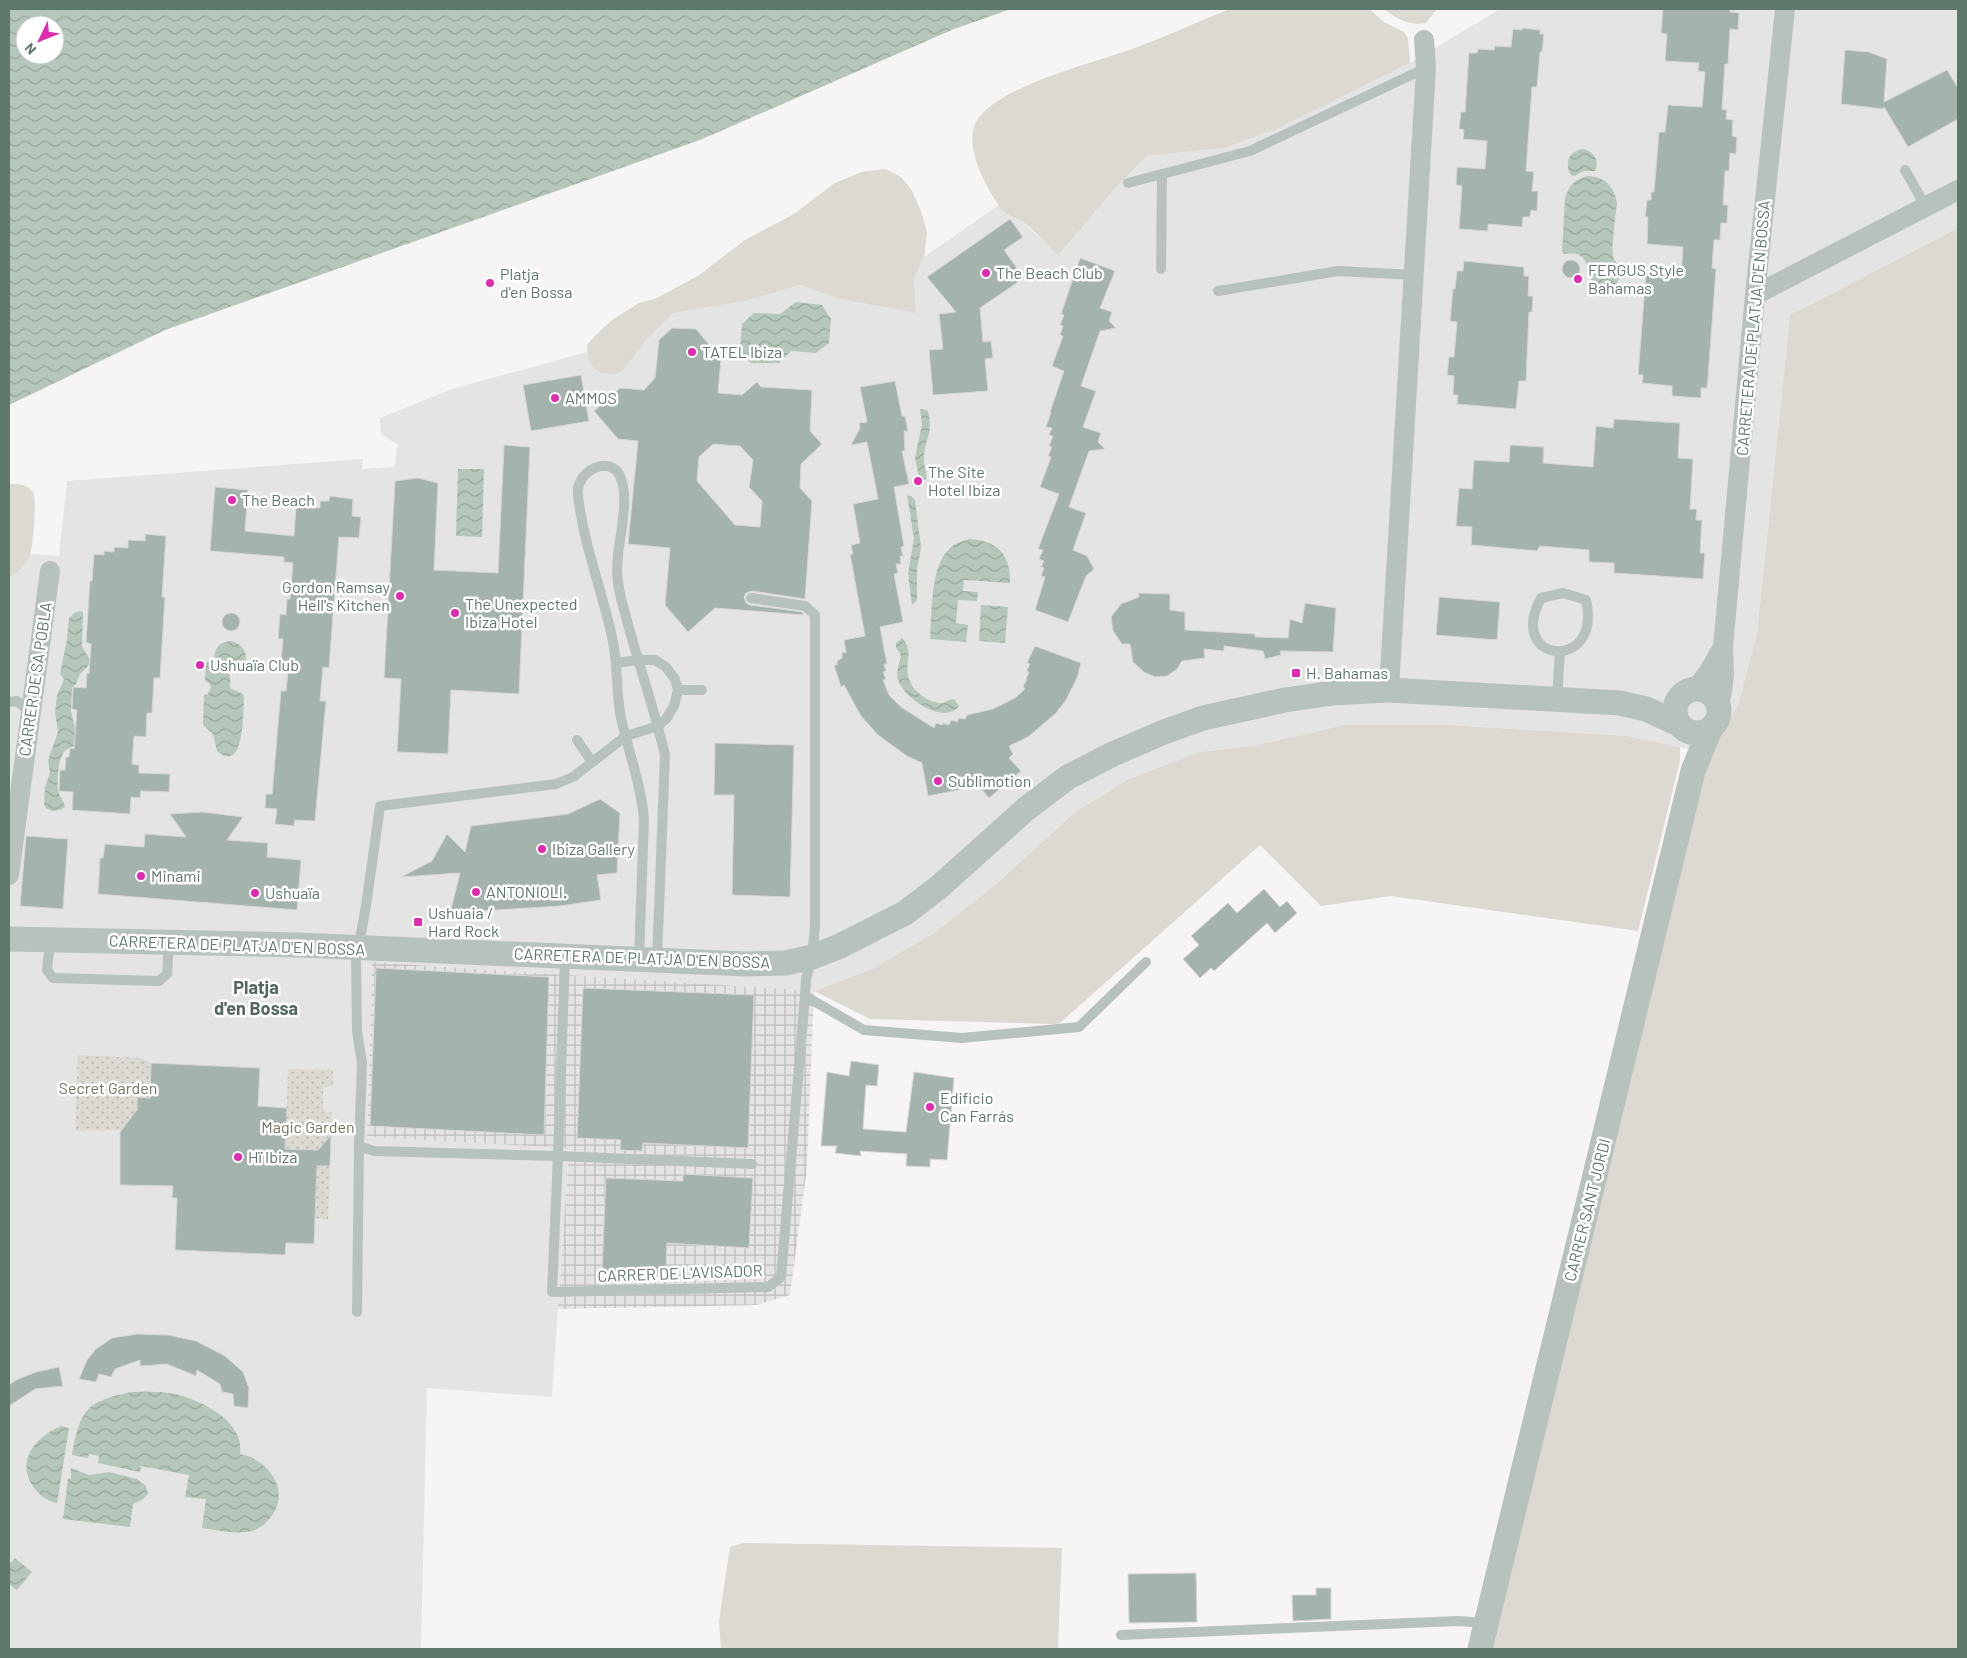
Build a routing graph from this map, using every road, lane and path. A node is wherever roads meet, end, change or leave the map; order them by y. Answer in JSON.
{"nodes":[{"id":1,"x":1785,"y":9,"type":"edge"},
{"id":2,"x":1424,"y":40,"type":"dead end"},
{"id":3,"x":1426,"y":68,"type":"junction"},
{"id":4,"x":1906,"y":170,"type":"dead end"},
{"id":5,"x":1162,"y":174,"type":"junction"},
{"id":6,"x":1128,"y":183,"type":"dead end"},
{"id":7,"x":1958,"y":190,"type":"edge"},
{"id":8,"x":1926,"y":207,"type":"junction"},
{"id":9,"x":1160,"y":269,"type":"dead end"},
{"id":10,"x":1414,"y":275,"type":"junction"},
{"id":11,"x":1218,"y":292,"type":"dead end"},
{"id":12,"x":1755,"y":295,"type":"junction"},
{"id":13,"x":50,"y":571,"type":"dead end"},
{"id":14,"x":751,"y":598,"type":"dead end"},
{"id":15,"x":1723,"y":647,"type":"junction"},
{"id":16,"x":1560,"y":651,"type":"junction"},
{"id":17,"x":638,"y":660,"type":"junction"},
{"id":18,"x":616,"y":663,"type":"junction"},
{"id":19,"x":1693,"y":689,"type":"junction"},
{"id":20,"x":678,"y":690,"type":"junction"},
{"id":21,"x":702,"y":690,"type":"dead end"},
{"id":22,"x":1389,"y":690,"type":"junction"},
{"id":23,"x":1557,"y":699,"type":"junction"},
{"id":24,"x":9,"y":702,"type":"edge"},
{"id":25,"x":1620,"y":703,"type":"junction"},
{"id":26,"x":1719,"y":705,"type":"junction"},
{"id":27,"x":31,"y":712,"type":"junction"},
{"id":28,"x":658,"y":726,"type":"junction"},
{"id":29,"x":1682,"y":727,"type":"junction"},
{"id":30,"x":1710,"y":730,"type":"junction"},
{"id":31,"x":626,"y":736,"type":"junction"},
{"id":32,"x":577,"y":740,"type":"dead end"},
{"id":33,"x":592,"y":762,"type":"junction"},
{"id":34,"x":1693,"y":771,"type":"junction"},
{"id":35,"x":11,"y":834,"type":"edge"},
{"id":36,"x":9,"y":875,"type":"edge"},
{"id":37,"x":9,"y":939,"type":"edge"},
{"id":38,"x":50,"y":940,"type":"junction"},
{"id":39,"x":169,"y":943,"type":"junction"},
{"id":40,"x":358,"y":948,"type":"junction"},
{"id":41,"x":564,"y":956,"type":"junction"},
{"id":42,"x":812,"y":957,"type":"junction"},
{"id":43,"x":648,"y":960,"type":"junction"},
{"id":44,"x":1146,"y":962,"type":"dead end"},
{"id":45,"x":805,"y":996,"type":"junction"},
{"id":46,"x":359,"y":1146,"type":"junction"},
{"id":47,"x":558,"y":1156,"type":"junction"},
{"id":48,"x":752,"y":1164,"type":"dead end"},
{"id":49,"x":357,"y":1312,"type":"dead end"},
{"id":50,"x":1486,"y":1623,"type":"junction"},
{"id":51,"x":1121,"y":1634,"type":"dead end"},
{"id":52,"x":1480,"y":1649,"type":"edge"}],
"edges":[{"from":1,"to":12,"type":"street","name":"CARRETERA DE PLATJA D'EN BOSSA"},
{"from":2,"to":3,"type":"street"},
{"from":3,"to":5,"type":"lane"},
{"from":3,"to":10,"type":"street"},
{"from":4,"to":8,"type":"lane"},
{"from":5,"to":6,"type":"lane"},
{"from":5,"to":9,"type":"lane"},
{"from":7,"to":8,"type":"street"},
{"from":8,"to":12,"type":"street"},
{"from":10,"to":11,"type":"lane"},
{"from":10,"to":22,"type":"street"},
{"from":12,"to":15,"type":"street","name":"CARRETERA DE PLATJA D'EN BOSSA"},
{"from":13,"to":27,"type":"street","name":"CARRER DE SA POBLA"},
{"from":14,"to":42,"type":"lane","name":"CARRER DE L'AVISADOR"},
{"from":15,"to":19,"type":"street","name":"CARRETERA DE PLATJA D'EN BOSSA"},
{"from":15,"to":26,"type":"street","name":"CARRETERA DE PLATJA D'EN BOSSA"},
{"from":16,"to":16,"type":"lane"},
{"from":16,"to":23,"type":"lane"},
{"from":17,"to":18,"type":"lane"},
{"from":17,"to":18,"type":"lane"},
{"from":17,"to":20,"type":"lane"},
{"from":17,"to":28,"type":"lane"},
{"from":18,"to":31,"type":"lane"},
{"from":19,"to":25,"type":"street","name":"CARRETERA DE PLATJA D'EN BOSSA"},
{"from":19,"to":26,"type":"street"},
{"from":19,"to":29,"type":"street"},
{"from":20,"to":21,"type":"lane"},
{"from":20,"to":28,"type":"lane"},
{"from":22,"to":23,"type":"street","name":"CARRETERA DE PLATJA D'EN BOSSA"},
{"from":22,"to":42,"type":"street","name":"CARRETERA DE PLATJA D'EN BOSSA"},
{"from":23,"to":25,"type":"street","name":"CARRETERA DE PLATJA D'EN BOSSA"},
{"from":24,"to":27,"type":"lane"},
{"from":25,"to":29,"type":"street","name":"CARRETERA DE PLATJA D'EN BOSSA"},
{"from":26,"to":30,"type":"street"},
{"from":27,"to":35,"type":"street","name":"CARRER DE SA POBLA"},
{"from":28,"to":31,"type":"lane"},
{"from":28,"to":43,"type":"lane"},
{"from":29,"to":30,"type":"street"},
{"from":29,"to":34,"type":"street","name":"CARRER SANT JORDI"},
{"from":30,"to":34,"type":"street","name":"CARRER SANT JORDI"},
{"from":31,"to":33,"type":"lane"},
{"from":31,"to":43,"type":"lane"},
{"from":32,"to":33,"type":"lane"},
{"from":33,"to":40,"type":"lane"},
{"from":34,"to":50,"type":"street","name":"CARRER SANT JORDI"},
{"from":35,"to":36,"type":"street","name":"CARRER DE SA POBLA"},
{"from":37,"to":38,"type":"street","name":"CARRETERA DE PLATJA D'EN BOSSA"},
{"from":38,"to":39,"type":"street","name":"CARRETERA DE PLATJA D'EN BOSSA"},
{"from":38,"to":39,"type":"lane"},
{"from":39,"to":40,"type":"street","name":"CARRETERA DE PLATJA D'EN BOSSA"},
{"from":40,"to":41,"type":"street","name":"CARRETERA DE PLATJA D'EN BOSSA"},
{"from":40,"to":46,"type":"lane"},
{"from":41,"to":43,"type":"street","name":"CARRETERA DE PLATJA D'EN BOSSA"},
{"from":41,"to":47,"type":"lane","name":"CARRER DE L'AVISADOR"},
{"from":42,"to":43,"type":"street","name":"CARRETERA DE PLATJA D'EN BOSSA"},
{"from":42,"to":45,"type":"lane","name":"CARRER DE L'AVISADOR"},
{"from":44,"to":45,"type":"lane"},
{"from":45,"to":47,"type":"lane","name":"CARRER DE L'AVISADOR"},
{"from":46,"to":47,"type":"lane"},
{"from":46,"to":49,"type":"lane"},
{"from":47,"to":48,"type":"lane"},
{"from":50,"to":51,"type":"lane"},
{"from":50,"to":52,"type":"street","name":"CARRER SANT JORDI"}]}
